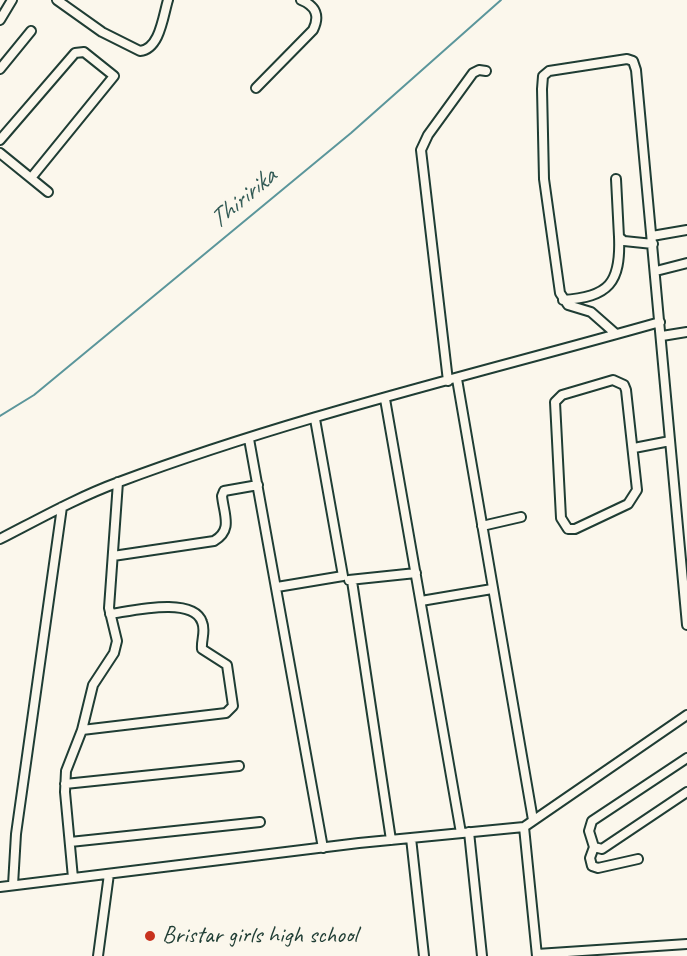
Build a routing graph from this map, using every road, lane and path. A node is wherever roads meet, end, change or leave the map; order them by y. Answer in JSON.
{"nodes":[{"id":1,"x":12,"y":0,"type":"edge"},
{"id":2,"x":57,"y":0,"type":"edge"},
{"id":3,"x":168,"y":0,"type":"edge"},
{"id":4,"x":301,"y":0,"type":"edge"},
{"id":5,"x":0,"y":20,"type":"edge"},
{"id":6,"x":31,"y":31,"type":"dead end"},
{"id":7,"x":0,"y":69,"type":"edge"},
{"id":8,"x":486,"y":71,"type":"dead end"},
{"id":9,"x":256,"y":88,"type":"dead end"},
{"id":10,"x":0,"y":140,"type":"edge"},
{"id":11,"x":0,"y":153,"type":"edge"},
{"id":12,"x":31,"y":178,"type":"junction"},
{"id":13,"x":616,"y":179,"type":"dead end"},
{"id":14,"x":48,"y":192,"type":"dead end"},
{"id":15,"x":687,"y":230,"type":"edge"},
{"id":16,"x":619,"y":237,"type":"junction"},
{"id":17,"x":652,"y":240,"type":"junction"},
{"id":18,"x":687,"y":263,"type":"edge"},
{"id":19,"x":656,"y":271,"type":"junction"},
{"id":20,"x":563,"y":300,"type":"junction"},
{"id":21,"x":660,"y":322,"type":"junction"},
{"id":22,"x":687,"y":332,"type":"edge"},
{"id":23,"x":616,"y":334,"type":"junction"},
{"id":24,"x":662,"y":336,"type":"junction"},
{"id":25,"x":457,"y":378,"type":"junction"},
{"id":26,"x":448,"y":381,"type":"junction"},
{"id":27,"x":385,"y":399,"type":"junction"},
{"id":28,"x":315,"y":419,"type":"junction"},
{"id":29,"x":249,"y":439,"type":"junction"},
{"id":30,"x":670,"y":441,"type":"junction"},
{"id":31,"x":634,"y":448,"type":"junction"},
{"id":32,"x":118,"y":482,"type":"junction"},
{"id":33,"x":258,"y":485,"type":"junction"},
{"id":34,"x":687,"y":504,"type":"edge"},
{"id":35,"x":62,"y":507,"type":"junction"},
{"id":36,"x":677,"y":509,"type":"junction"},
{"id":37,"x":521,"y":517,"type":"dead end"},
{"id":38,"x":482,"y":525,"type":"junction"},
{"id":39,"x":0,"y":539,"type":"edge"},
{"id":40,"x":113,"y":556,"type":"junction"},
{"id":41,"x":416,"y":573,"type":"junction"},
{"id":42,"x":343,"y":576,"type":"junction"},
{"id":43,"x":352,"y":581,"type":"junction"},
{"id":44,"x":277,"y":587,"type":"junction"},
{"id":45,"x":492,"y":589,"type":"junction"},
{"id":46,"x":421,"y":601,"type":"junction"},
{"id":47,"x":110,"y":614,"type":"junction"},
{"id":48,"x":687,"y":625,"type":"edge"},
{"id":49,"x":687,"y":716,"type":"edge"},
{"id":50,"x":82,"y":730,"type":"junction"},
{"id":51,"x":687,"y":758,"type":"edge"},
{"id":52,"x":239,"y":766,"type":"dead end"},
{"id":53,"x":65,"y":784,"type":"junction"},
{"id":54,"x":687,"y":792,"type":"edge"},
{"id":55,"x":533,"y":820,"type":"junction"},
{"id":56,"x":260,"y":822,"type":"dead end"},
{"id":57,"x":524,"y":827,"type":"junction"},
{"id":58,"x":465,"y":833,"type":"junction"},
{"id":59,"x":411,"y":838,"type":"junction"},
{"id":60,"x":391,"y":840,"type":"junction"},
{"id":61,"x":70,"y":842,"type":"junction"},
{"id":62,"x":594,"y":847,"type":"junction"},
{"id":63,"x":322,"y":848,"type":"junction"},
{"id":64,"x":638,"y":859,"type":"dead end"},
{"id":65,"x":109,"y":874,"type":"junction"},
{"id":66,"x":73,"y":878,"type":"junction"},
{"id":67,"x":13,"y":885,"type":"junction"},
{"id":68,"x":0,"y":887,"type":"edge"},
{"id":69,"x":687,"y":944,"type":"edge"},
{"id":70,"x":537,"y":955,"type":"edge"},
{"id":71,"x":98,"y":956,"type":"edge"},
{"id":72,"x":424,"y":956,"type":"edge"},
{"id":73,"x":482,"y":956,"type":"edge"}],
"edges":[{"from":1,"to":5,"type":"street"},
{"from":2,"to":3,"type":"street"},
{"from":4,"to":9,"type":"street"},
{"from":6,"to":7,"type":"street"},
{"from":8,"to":26,"type":"street"},
{"from":10,"to":12,"type":"street"},
{"from":11,"to":12,"type":"street"},
{"from":12,"to":14,"type":"street"},
{"from":13,"to":16,"type":"street"},
{"from":15,"to":17,"type":"street"},
{"from":16,"to":17,"type":"street"},
{"from":16,"to":20,"type":"street"},
{"from":17,"to":19,"type":"street"},
{"from":17,"to":20,"type":"street"},
{"from":18,"to":19,"type":"street"},
{"from":19,"to":21,"type":"street"},
{"from":20,"to":23,"type":"street"},
{"from":21,"to":23,"type":"street"},
{"from":21,"to":24,"type":"street"},
{"from":22,"to":24,"type":"street"},
{"from":23,"to":25,"type":"street"},
{"from":24,"to":30,"type":"street"},
{"from":25,"to":26,"type":"street"},
{"from":25,"to":38,"type":"street"},
{"from":26,"to":27,"type":"street"},
{"from":27,"to":28,"type":"street"},
{"from":27,"to":41,"type":"street"},
{"from":28,"to":29,"type":"street"},
{"from":28,"to":42,"type":"street"},
{"from":29,"to":32,"type":"street"},
{"from":29,"to":33,"type":"street"},
{"from":30,"to":31,"type":"street"},
{"from":30,"to":36,"type":"street"},
{"from":31,"to":31,"type":"street"},
{"from":32,"to":35,"type":"street"},
{"from":32,"to":40,"type":"street"},
{"from":33,"to":40,"type":"street"},
{"from":33,"to":44,"type":"street"},
{"from":34,"to":36,"type":"street"},
{"from":35,"to":39,"type":"street"},
{"from":35,"to":67,"type":"street"},
{"from":36,"to":48,"type":"street"},
{"from":37,"to":38,"type":"street"},
{"from":38,"to":45,"type":"street"},
{"from":40,"to":47,"type":"street"},
{"from":41,"to":43,"type":"street"},
{"from":41,"to":46,"type":"street"},
{"from":42,"to":43,"type":"street"},
{"from":42,"to":44,"type":"street"},
{"from":43,"to":60,"type":"street"},
{"from":44,"to":63,"type":"street"},
{"from":45,"to":46,"type":"street"},
{"from":45,"to":55,"type":"street"},
{"from":46,"to":58,"type":"street"},
{"from":47,"to":50,"type":"street"},
{"from":47,"to":50,"type":"street"},
{"from":49,"to":55,"type":"street"},
{"from":50,"to":53,"type":"street"},
{"from":51,"to":62,"type":"street"},
{"from":52,"to":53,"type":"street"},
{"from":53,"to":61,"type":"street"},
{"from":54,"to":62,"type":"street"},
{"from":55,"to":57,"type":"street"},
{"from":56,"to":61,"type":"street"},
{"from":57,"to":58,"type":"street"},
{"from":57,"to":70,"type":"street"},
{"from":58,"to":59,"type":"street"},
{"from":58,"to":73,"type":"street"},
{"from":59,"to":60,"type":"street"},
{"from":59,"to":72,"type":"street"},
{"from":60,"to":63,"type":"street"},
{"from":61,"to":66,"type":"street"},
{"from":62,"to":64,"type":"street"},
{"from":63,"to":65,"type":"street"},
{"from":65,"to":66,"type":"street"},
{"from":65,"to":71,"type":"street"},
{"from":66,"to":67,"type":"street"},
{"from":67,"to":68,"type":"street"},
{"from":69,"to":70,"type":"street"}]}
